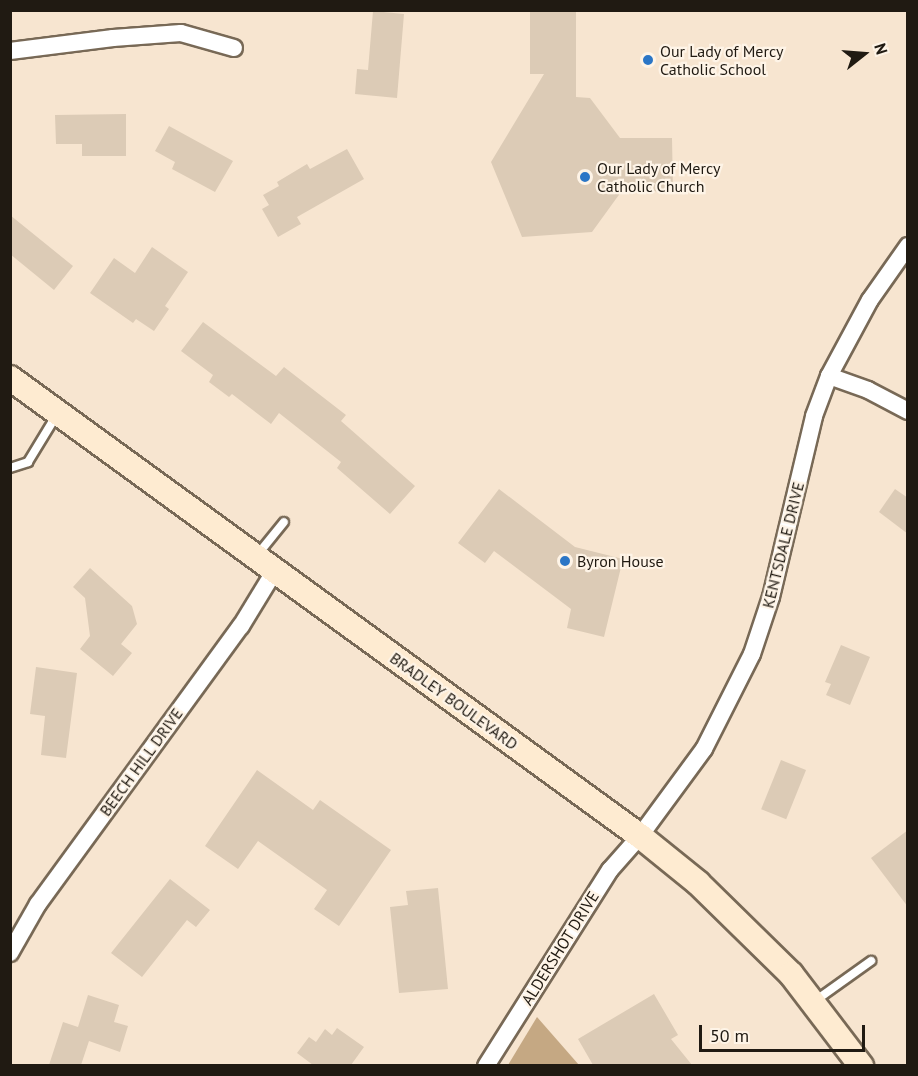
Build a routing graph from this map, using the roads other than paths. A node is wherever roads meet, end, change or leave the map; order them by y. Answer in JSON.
{"nodes":[{"id":1,"x":234,"y":48,"type":"dead end"},
{"id":2,"x":10,"y":51,"type":"edge"},
{"id":3,"x":908,"y":246,"type":"edge"},
{"id":4,"x":830,"y":376,"type":"junction"},
{"id":5,"x":10,"y":378,"type":"edge"},
{"id":6,"x":908,"y":411,"type":"edge"},
{"id":7,"x":58,"y":412,"type":"junction"},
{"id":8,"x":10,"y":468,"type":"edge"},
{"id":9,"x":284,"y":522,"type":"dead end"},
{"id":10,"x":265,"y":564,"type":"junction"},
{"id":11,"x":640,"y":836,"type":"junction"},
{"id":12,"x":10,"y":953,"type":"edge"},
{"id":13,"x":871,"y":961,"type":"dead end"},
{"id":14,"x":812,"y":1002,"type":"junction"},
{"id":15,"x":486,"y":1065,"type":"edge"},
{"id":16,"x":861,"y":1065,"type":"edge"}],
"edges":[{"from":1,"to":2,"type":"street"},
{"from":3,"to":4,"type":"street","name":"KENTSDALE DRIVE"},
{"from":4,"to":6,"type":"street"},
{"from":4,"to":11,"type":"street","name":"KENTSDALE DRIVE"},
{"from":5,"to":7,"type":"main road","name":"BRADLEY BOULEVARD"},
{"from":7,"to":8,"type":"lane"},
{"from":7,"to":10,"type":"main road","name":"BRADLEY BOULEVARD"},
{"from":9,"to":10,"type":"lane"},
{"from":10,"to":11,"type":"main road","name":"BRADLEY BOULEVARD"},
{"from":10,"to":12,"type":"street","name":"BEECH HILL DRIVE"},
{"from":11,"to":14,"type":"main road","name":"BRADLEY BOULEVARD"},
{"from":11,"to":15,"type":"street","name":"ALDERSHOT DRIVE"},
{"from":13,"to":14,"type":"lane"},
{"from":14,"to":16,"type":"main road","name":"BRADLEY BOULEVARD"}]}
